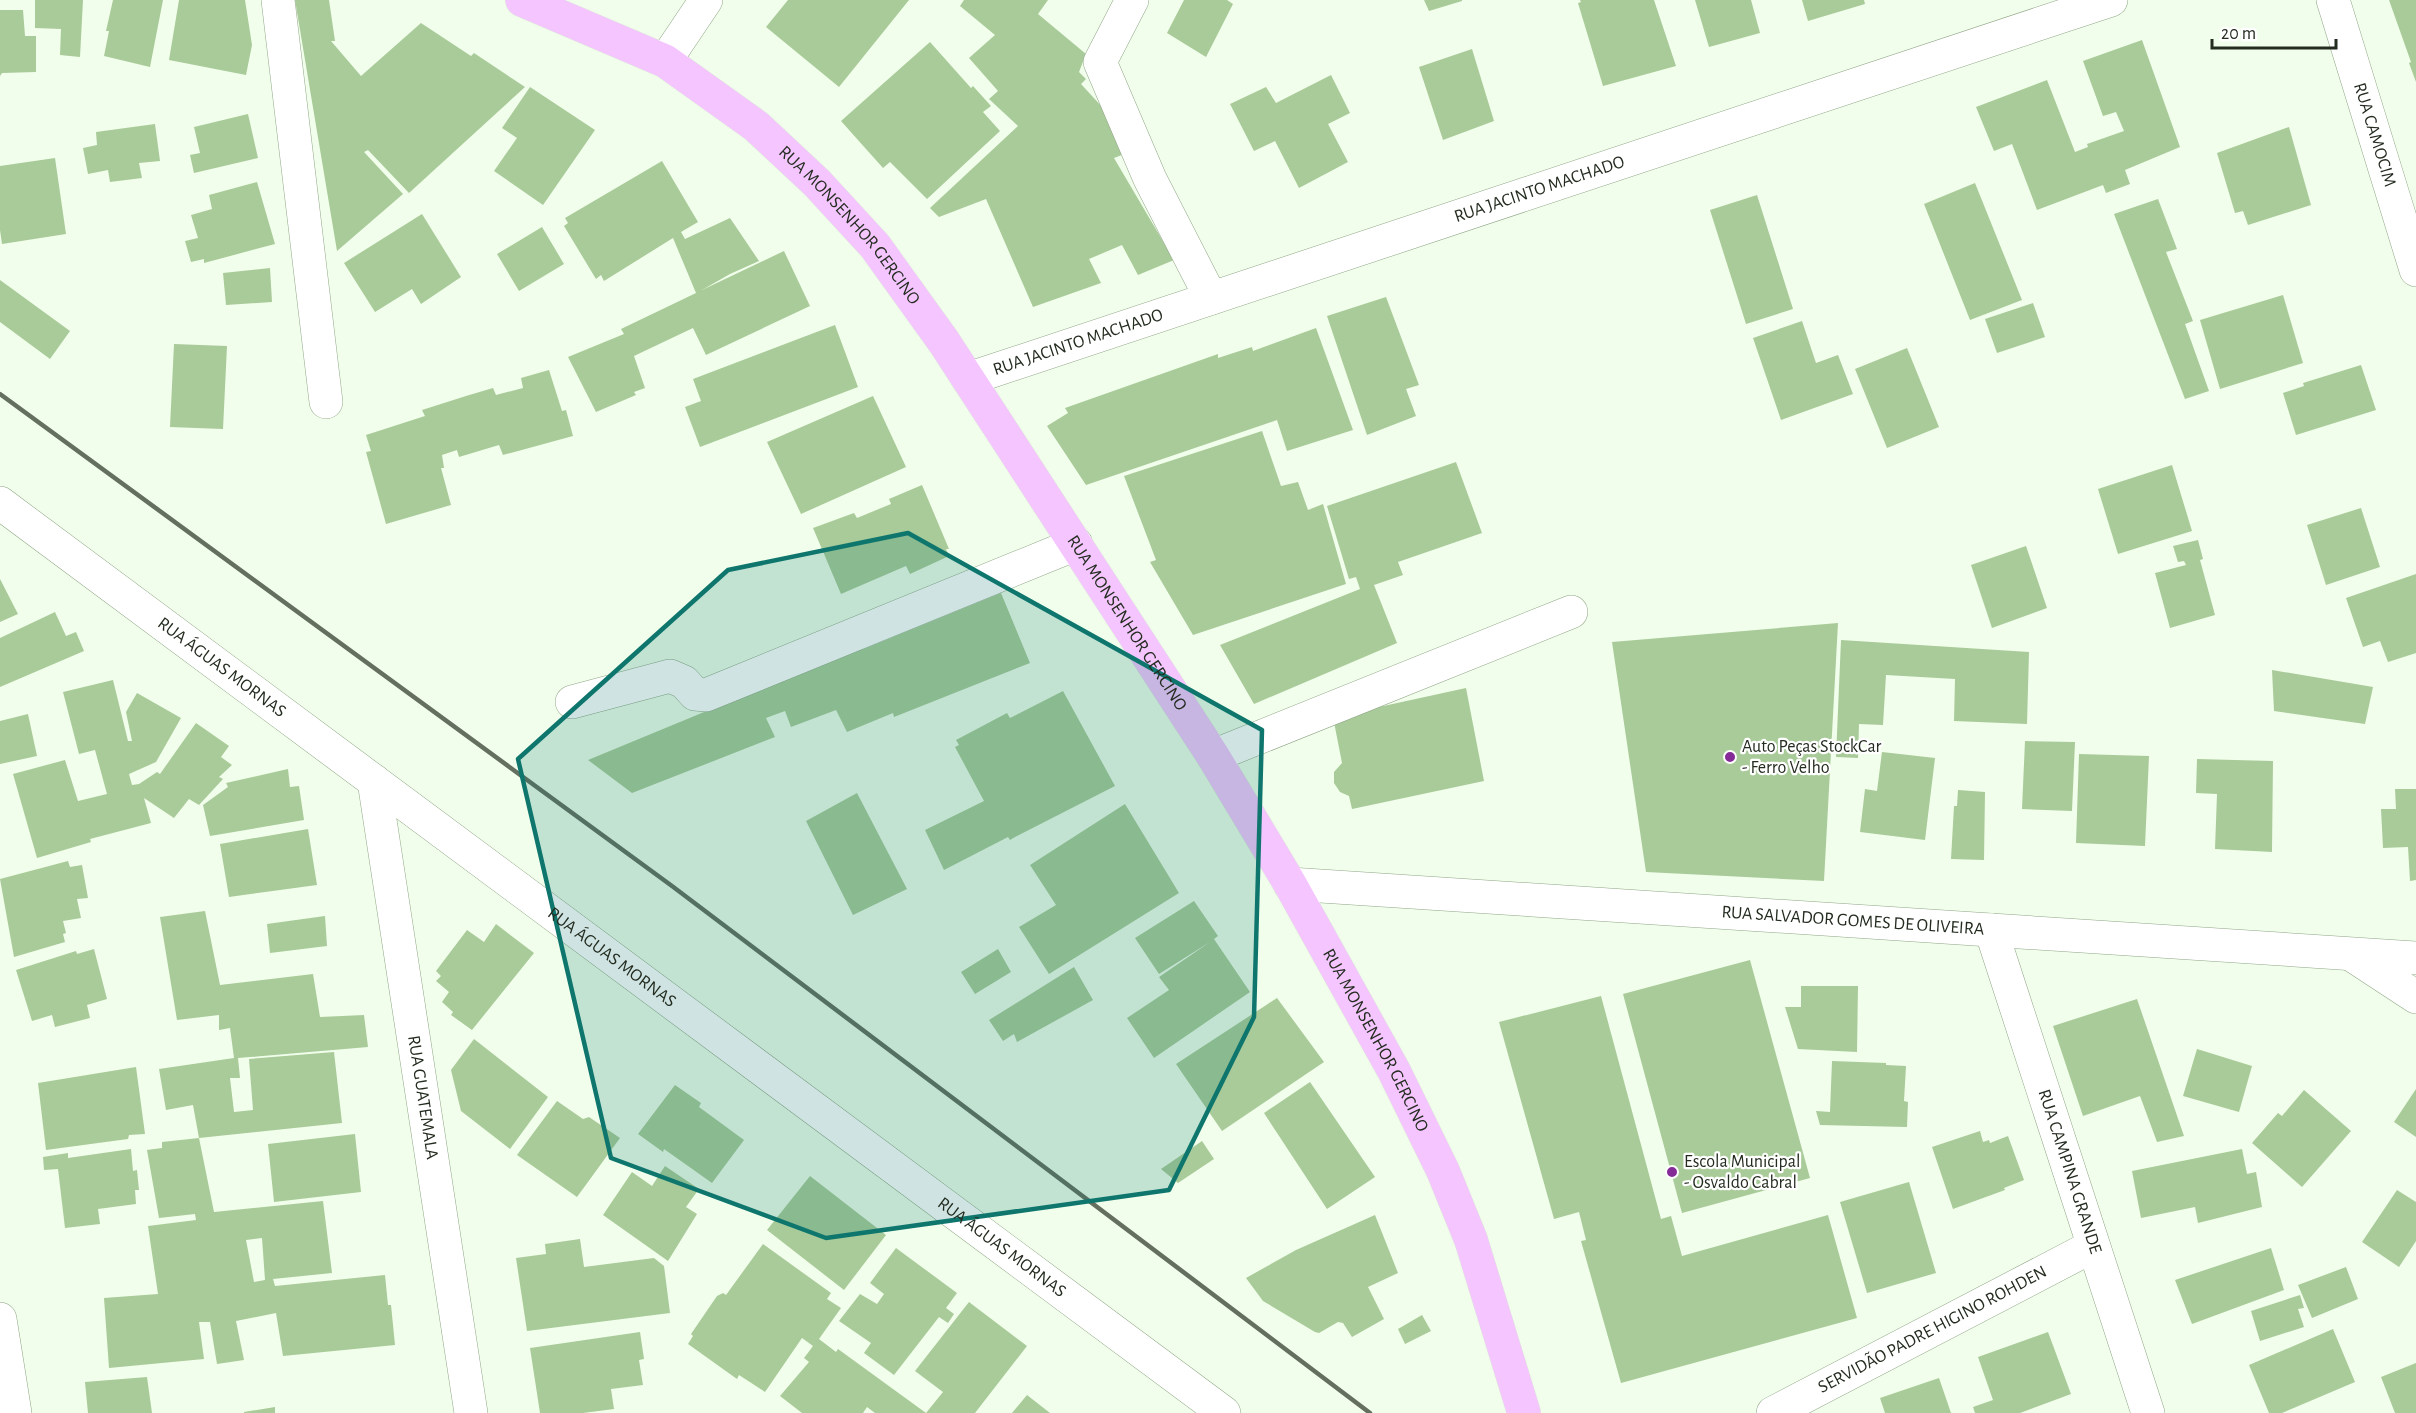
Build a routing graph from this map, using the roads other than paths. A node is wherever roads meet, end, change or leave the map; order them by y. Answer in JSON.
{"nodes":[{"id":1,"x":278,"y":0,"type":"edge"},
{"id":2,"x":522,"y":0,"type":"edge"},
{"id":3,"x":706,"y":0,"type":"edge"},
{"id":4,"x":1132,"y":0,"type":"edge"},
{"id":5,"x":2111,"y":0,"type":"edge"},
{"id":6,"x":2333,"y":0,"type":"edge"},
{"id":7,"x":665,"y":61,"type":"junction"},
{"id":8,"x":2416,"y":270,"type":"edge"},
{"id":9,"x":1211,"y":298,"type":"junction"},
{"id":10,"x":968,"y":379,"type":"junction"},
{"id":11,"x":326,"y":402,"type":"dead end"},
{"id":12,"x":0,"y":503,"type":"edge"},
{"id":13,"x":1076,"y":544,"type":"junction"},
{"id":14,"x":1571,"y":612,"type":"dead end"},
{"id":15,"x":572,"y":702,"type":"dead end"},
{"id":16,"x":1213,"y":756,"type":"junction"},
{"id":17,"x":374,"y":781,"type":"junction"},
{"id":18,"x":1290,"y":884,"type":"junction"},
{"id":19,"x":1990,"y":930,"type":"junction"},
{"id":20,"x":2350,"y":953,"type":"junction"},
{"id":21,"x":2416,"y":958,"type":"edge"},
{"id":22,"x":2416,"y":997,"type":"edge"},
{"id":23,"x":2093,"y":1246,"type":"junction"},
{"id":24,"x":0,"y":1319,"type":"edge"},
{"id":25,"x":15,"y":1413,"type":"edge"},
{"id":26,"x":471,"y":1413,"type":"edge"},
{"id":27,"x":1224,"y":1413,"type":"edge"},
{"id":28,"x":1524,"y":1413,"type":"edge"},
{"id":29,"x":1773,"y":1413,"type":"edge"},
{"id":30,"x":2148,"y":1413,"type":"edge"}],
"edges":[{"from":1,"to":11,"type":"street"},
{"from":2,"to":7,"type":"main road","name":"RUA MONSENHOR GERCINO"},
{"from":3,"to":7,"type":"street"},
{"from":4,"to":9,"type":"street"},
{"from":5,"to":9,"type":"street","name":"RUA JACINTO MACHADO"},
{"from":6,"to":8,"type":"street","name":"RUA CAMOCIM"},
{"from":7,"to":10,"type":"main road","name":"RUA MONSENHOR GERCINO"},
{"from":9,"to":10,"type":"street","name":"RUA JACINTO MACHADO"},
{"from":10,"to":13,"type":"main road","name":"RUA MONSENHOR GERCINO"},
{"from":12,"to":17,"type":"street","name":"RUA ÁGUAS MORNAS"},
{"from":13,"to":15,"type":"street"},
{"from":13,"to":16,"type":"main road","name":"RUA MONSENHOR GERCINO"},
{"from":14,"to":16,"type":"street"},
{"from":16,"to":18,"type":"main road","name":"RUA MONSENHOR GERCINO"},
{"from":17,"to":26,"type":"street","name":"RUA GUATEMALA"},
{"from":17,"to":27,"type":"street","name":"RUA ÁGUAS MORNAS"},
{"from":18,"to":19,"type":"street","name":"RUA SALVADOR GOMES DE OLIVEIRA"},
{"from":18,"to":28,"type":"main road","name":"RUA MONSENHOR GERCINO"},
{"from":19,"to":20,"type":"street","name":"RUA SALVADOR GOMES DE OLIVEIRA"},
{"from":19,"to":23,"type":"street","name":"RUA CAMPINA GRANDE"},
{"from":20,"to":21,"type":"street","name":"RUA SALVADOR GOMES DE OLIVEIRA"},
{"from":20,"to":22,"type":"street"},
{"from":23,"to":29,"type":"street","name":"SERVIDÃO PADRE HIGINO ROHDEN"},
{"from":23,"to":30,"type":"street","name":"RUA CAMPINA GRANDE"},
{"from":24,"to":25,"type":"street"}]}
